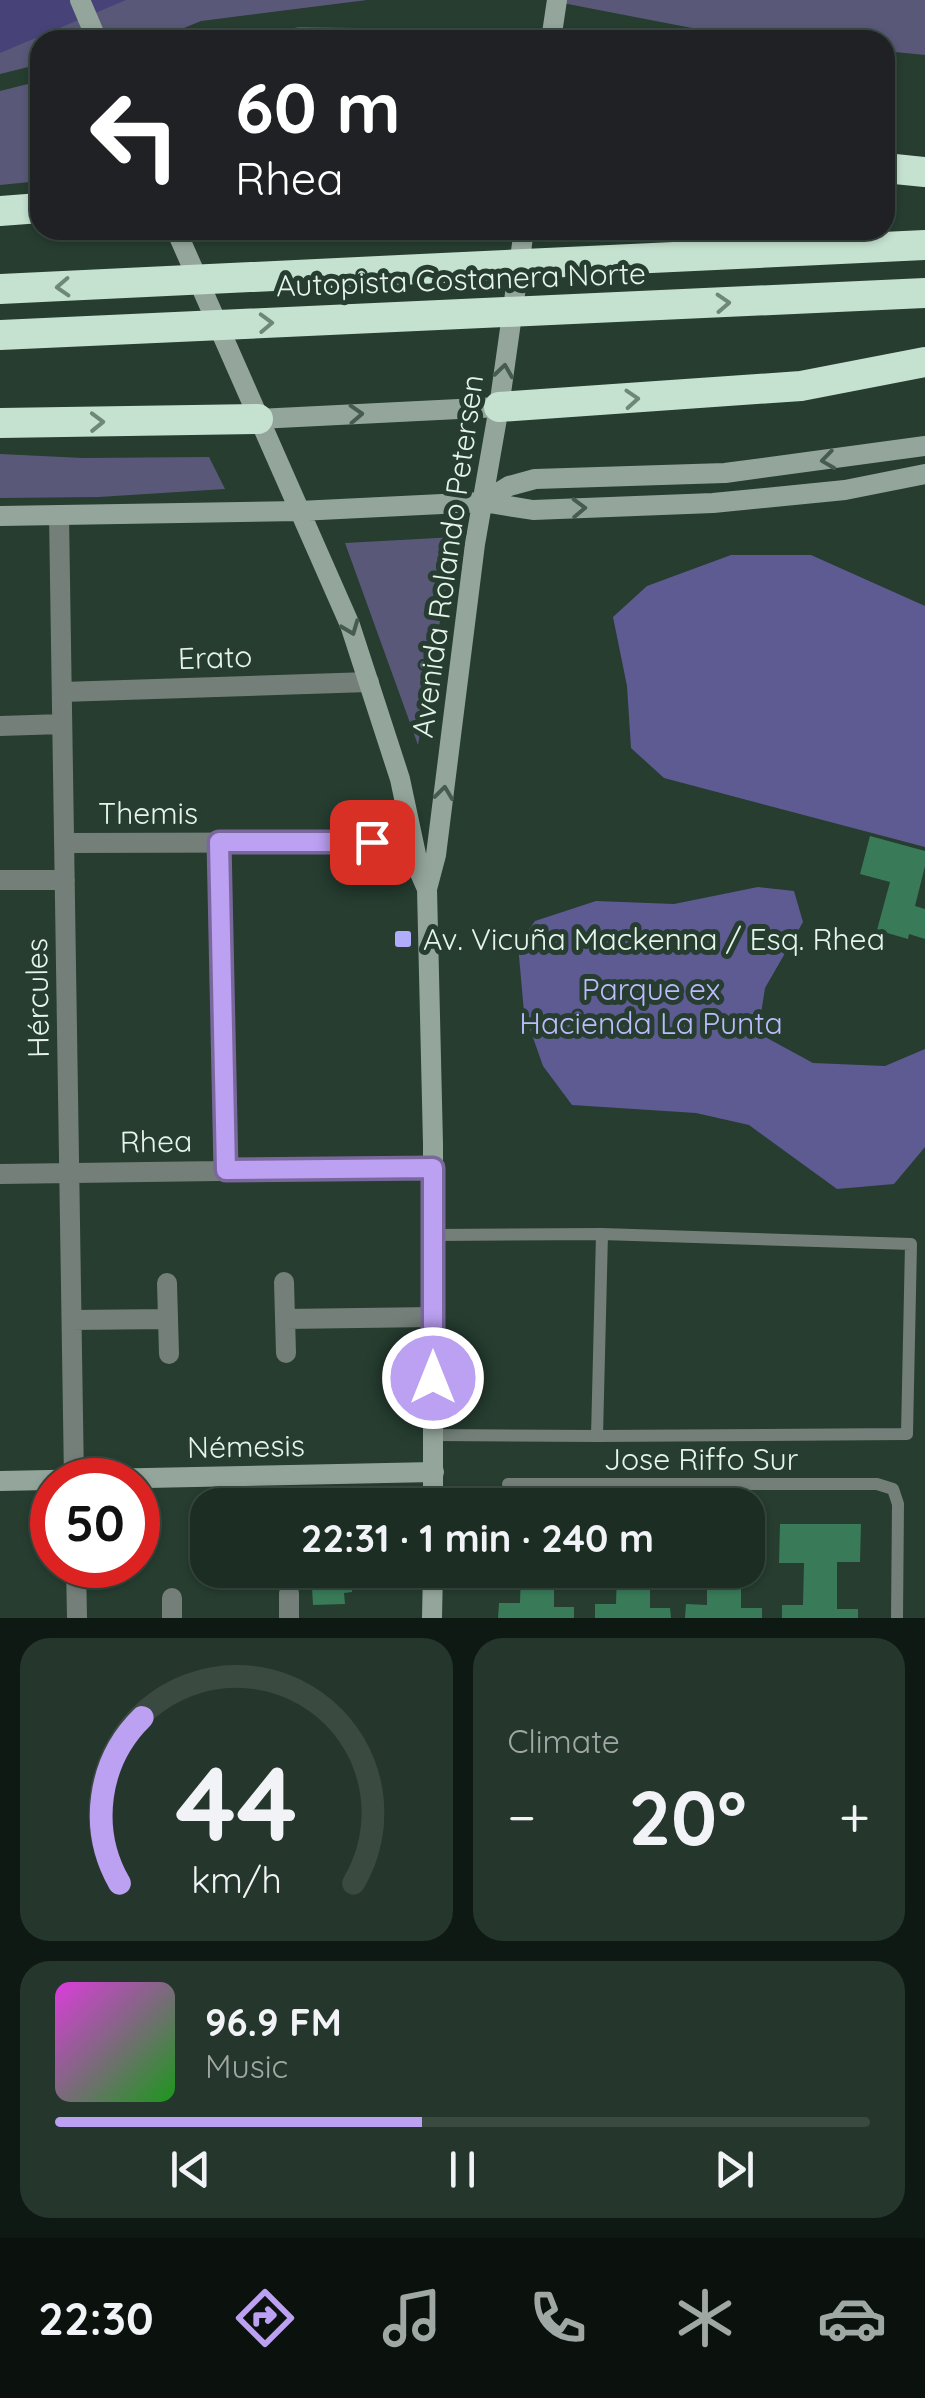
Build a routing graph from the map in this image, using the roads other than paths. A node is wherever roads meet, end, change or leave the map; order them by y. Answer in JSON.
{"nodes":[{"id":1,"x":80,"y":0,"type":"edge"},
{"id":2,"x":557,"y":0,"type":"edge"},
{"id":3,"x":94,"y":30,"type":"edge"},
{"id":4,"x":552,"y":30,"type":"edge"},
{"id":5,"x":895,"y":169,"type":"edge"},
{"id":6,"x":925,"y":172,"type":"edge"},
{"id":7,"x":30,"y":209,"type":"edge"},
{"id":8,"x":0,"y":211,"type":"edge"},
{"id":9,"x":180,"y":240,"type":"edge"},
{"id":10,"x":523,"y":240,"type":"edge"},
{"id":11,"x":925,"y":245,"type":"edge"},
{"id":12,"x":0,"y":290,"type":"edge"},
{"id":13,"x":925,"y":293,"type":"edge"},
{"id":14,"x":0,"y":334,"type":"edge"},
{"id":15,"x":925,"y":362,"type":"edge"},
{"id":16,"x":499,"y":407,"type":"junction"},
{"id":17,"x":258,"y":419,"type":"junction"},
{"id":18,"x":0,"y":423,"type":"edge"},
{"id":19,"x":925,"y":446,"type":"edge"},
{"id":20,"x":925,"y":474,"type":"edge"},
{"id":21,"x":482,"y":502,"type":"junction"},
{"id":22,"x":299,"y":511,"type":"junction"},
{"id":23,"x":59,"y":515,"type":"junction"},
{"id":24,"x":0,"y":516,"type":"edge"},
{"id":25,"x":370,"y":682,"type":"junction"},
{"id":26,"x":62,"y":692,"type":"junction"},
{"id":27,"x":62,"y":724,"type":"junction"},
{"id":28,"x":0,"y":726,"type":"edge"},
{"id":29,"x":219,"y":842,"type":"junction"},
{"id":30,"x":413,"y":842,"type":"junction"},
{"id":31,"x":64,"y":843,"type":"junction"},
{"id":32,"x":0,"y":880,"type":"edge"},
{"id":33,"x":65,"y":880,"type":"junction"},
{"id":34,"x":427,"y":888,"type":"junction"},
{"id":35,"x":433,"y":1168,"type":"junction"},
{"id":36,"x":226,"y":1170,"type":"junction"},
{"id":37,"x":70,"y":1173,"type":"junction"},
{"id":38,"x":0,"y":1174,"type":"edge"},
{"id":39,"x":602,"y":1234,"type":"junction"},
{"id":40,"x":432,"y":1235,"type":"junction"},
{"id":41,"x":284,"y":1282,"type":"dead end"},
{"id":42,"x":167,"y":1284,"type":"dead end"},
{"id":43,"x":433,"y":1317,"type":"junction"},
{"id":44,"x":168,"y":1318,"type":"junction"},
{"id":45,"x":285,"y":1319,"type":"junction"},
{"id":46,"x":72,"y":1320,"type":"junction"},
{"id":47,"x":286,"y":1353,"type":"dead end"},
{"id":48,"x":169,"y":1354,"type":"dead end"},
{"id":49,"x":433,"y":1434,"type":"junction"},
{"id":50,"x":596,"y":1436,"type":"junction"},
{"id":51,"x":74,"y":1458,"type":"edge"},
{"id":52,"x":434,"y":1472,"type":"junction"},
{"id":53,"x":160,"y":1478,"type":"edge"},
{"id":54,"x":0,"y":1480,"type":"edge"},
{"id":55,"x":30,"y":1480,"type":"edge"},
{"id":56,"x":508,"y":1484,"type":"dead end"},
{"id":57,"x":434,"y":1488,"type":"edge"},
{"id":58,"x":76,"y":1588,"type":"edge"},
{"id":59,"x":433,"y":1588,"type":"edge"},
{"id":60,"x":289,"y":1593,"type":"dead end"},
{"id":61,"x":77,"y":1618,"type":"edge"},
{"id":62,"x":289,"y":1618,"type":"edge"},
{"id":63,"x":432,"y":1618,"type":"edge"},
{"id":64,"x":897,"y":1618,"type":"edge"}],
"edges":[{"from":1,"to":3,"type":"main road"},
{"from":2,"to":4,"type":"main road"},
{"from":5,"to":6,"type":"highway"},
{"from":7,"to":8,"type":"highway"},
{"from":9,"to":17,"type":"main road"},
{"from":16,"to":10,"type":"main road","name":"Avenida Rolando Petersen","one_way":true},
{"from":11,"to":12,"type":"highway","name":"Autopista Costanera Norte","one_way":true},
{"from":14,"to":13,"type":"highway","name":"Autopista Costanera Norte","one_way":true},
{"from":16,"to":15,"type":"highway","one_way":true},
{"from":17,"to":16,"type":"main road","one_way":true},
{"from":16,"to":21,"type":"main road","name":"Avenida Rolando Petersen"},
{"from":18,"to":17,"type":"highway","one_way":true},
{"from":17,"to":22,"type":"main road"},
{"from":19,"to":21,"type":"main road","one_way":true},
{"from":21,"to":20,"type":"main road","one_way":true},
{"from":21,"to":22,"type":"main road"},
{"from":34,"to":21,"type":"main road","name":"Avenida Rolando Petersen","one_way":true},
{"from":22,"to":23,"type":"main road"},
{"from":22,"to":25,"type":"main road","one_way":true},
{"from":23,"to":24,"type":"main road"},
{"from":23,"to":26,"type":"street","name":"Hércules"},
{"from":25,"to":26,"type":"street","name":"Erato"},
{"from":25,"to":30,"type":"main road"},
{"from":26,"to":27,"type":"street","name":"Hércules"},
{"from":27,"to":28,"type":"street"},
{"from":27,"to":31,"type":"street","name":"Hércules"},
{"from":29,"to":30,"type":"street","name":"Themis"},
{"from":29,"to":31,"type":"street","name":"Themis"},
{"from":29,"to":36,"type":"street"},
{"from":30,"to":34,"type":"main road"},
{"from":31,"to":33,"type":"street","name":"Hércules"},
{"from":32,"to":33,"type":"street"},
{"from":33,"to":37,"type":"street","name":"Hércules"},
{"from":34,"to":35,"type":"main road"},
{"from":35,"to":36,"type":"street","name":"Rhea"},
{"from":35,"to":40,"type":"main road"},
{"from":36,"to":37,"type":"street","name":"Rhea"},
{"from":37,"to":38,"type":"street","name":"Rhea"},
{"from":37,"to":46,"type":"street","name":"Hércules"},
{"from":39,"to":40,"type":"lane"},
{"from":39,"to":50,"type":"lane"},
{"from":39,"to":50,"type":"lane"},
{"from":40,"to":43,"type":"main road"},
{"from":41,"to":45,"type":"street"},
{"from":42,"to":44,"type":"street"},
{"from":43,"to":45,"type":"street"},
{"from":43,"to":49,"type":"main road"},
{"from":44,"to":46,"type":"street"},
{"from":44,"to":48,"type":"street"},
{"from":45,"to":47,"type":"street"},
{"from":46,"to":51,"type":"street","name":"Hércules"},
{"from":49,"to":50,"type":"lane"},
{"from":49,"to":52,"type":"main road"},
{"from":52,"to":53,"type":"main road","name":"Némesis"},
{"from":52,"to":57,"type":"main road"},
{"from":54,"to":55,"type":"main road","name":"Némesis"},
{"from":56,"to":64,"type":"lane","name":"Jose Riffo Sur"},
{"from":58,"to":61,"type":"street"},
{"from":59,"to":63,"type":"main road"},
{"from":60,"to":62,"type":"street"}]}
